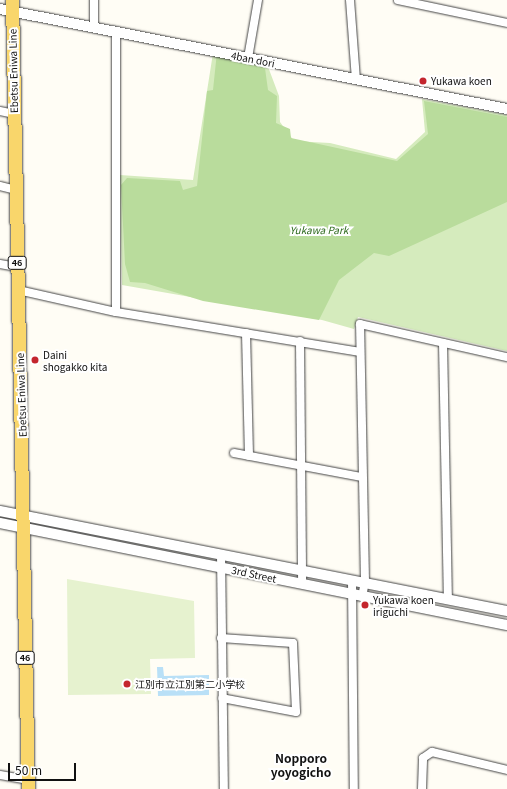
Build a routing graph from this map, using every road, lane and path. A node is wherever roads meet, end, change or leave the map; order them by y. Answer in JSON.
{"nodes":[{"id":1,"x":94,"y":0,"type":"edge"},
{"id":2,"x":258,"y":0,"type":"edge"},
{"id":3,"x":350,"y":0,"type":"edge"},
{"id":4,"x":398,"y":0,"type":"edge"},
{"id":5,"x":8,"y":7,"type":"edge"},
{"id":6,"x":507,"y":23,"type":"edge"},
{"id":7,"x":94,"y":28,"type":"junction"},
{"id":8,"x":116,"y":32,"type":"junction"},
{"id":9,"x":248,"y":58,"type":"junction"},
{"id":10,"x":356,"y":80,"type":"junction"},
{"id":11,"x":507,"y":110,"type":"edge"},
{"id":12,"x":0,"y":111,"type":"edge"},
{"id":13,"x":14,"y":114,"type":"junction"},
{"id":14,"x":0,"y":186,"type":"edge"},
{"id":15,"x":16,"y":190,"type":"junction"},
{"id":16,"x":0,"y":264,"type":"edge"},
{"id":17,"x":17,"y":267,"type":"junction"},
{"id":18,"x":18,"y":290,"type":"junction"},
{"id":19,"x":116,"y":312,"type":"junction"},
{"id":20,"x":246,"y":333,"type":"junction"},
{"id":21,"x":300,"y":340,"type":"junction"},
{"id":22,"x":443,"y":342,"type":"junction"},
{"id":23,"x":359,"y":352,"type":"junction"},
{"id":24,"x":507,"y":357,"type":"edge"},
{"id":25,"x":234,"y":453,"type":"dead end"},
{"id":26,"x":249,"y":456,"type":"junction"},
{"id":27,"x":303,"y":466,"type":"junction"},
{"id":28,"x":361,"y":478,"type":"junction"},
{"id":29,"x":0,"y":511,"type":"edge"},
{"id":30,"x":23,"y":521,"type":"junction"},
{"id":31,"x":0,"y":523,"type":"edge"},
{"id":32,"x":221,"y":554,"type":"junction"},
{"id":33,"x":220,"y":566,"type":"junction"},
{"id":34,"x":304,"y":570,"type":"junction"},
{"id":35,"x":352,"y":580,"type":"junction"},
{"id":36,"x":365,"y":582,"type":"junction"},
{"id":37,"x":302,"y":584,"type":"junction"},
{"id":38,"x":350,"y":595,"type":"junction"},
{"id":39,"x":362,"y":597,"type":"junction"},
{"id":40,"x":448,"y":599,"type":"junction"},
{"id":41,"x":507,"y":611,"type":"edge"},
{"id":42,"x":507,"y":625,"type":"edge"},
{"id":43,"x":221,"y":638,"type":"junction"},
{"id":44,"x":222,"y":698,"type":"junction"},
{"id":45,"x":507,"y":770,"type":"edge"},
{"id":46,"x":0,"y":775,"type":"edge"},
{"id":47,"x":27,"y":785,"type":"edge"},
{"id":48,"x":224,"y":789,"type":"edge"},
{"id":49,"x":354,"y":789,"type":"edge"},
{"id":50,"x":422,"y":789,"type":"edge"}],
"edges":[{"from":1,"to":7,"type":"street"},
{"from":2,"to":9,"type":"street"},
{"from":3,"to":10,"type":"street"},
{"from":4,"to":6,"type":"street"},
{"from":5,"to":7,"type":"street","name":"4ban dori"},
{"from":5,"to":13,"type":"main road","name":"Ebetsu Eniwa Line","number":"46"},
{"from":7,"to":8,"type":"street","name":"4ban dori"},
{"from":8,"to":9,"type":"street","name":"4ban dori"},
{"from":8,"to":19,"type":"street"},
{"from":9,"to":10,"type":"street","name":"4ban dori"},
{"from":10,"to":11,"type":"street","name":"4ban dori"},
{"from":12,"to":13,"type":"street"},
{"from":13,"to":15,"type":"main road","name":"Ebetsu Eniwa Line","number":"46"},
{"from":14,"to":15,"type":"street"},
{"from":15,"to":17,"type":"main road","name":"Ebetsu Eniwa Line","number":"46"},
{"from":16,"to":17,"type":"street"},
{"from":17,"to":18,"type":"main road","name":"Ebetsu Eniwa Line","number":"46"},
{"from":18,"to":19,"type":"street"},
{"from":18,"to":30,"type":"main road","name":"Ebetsu Eniwa Line","number":"46"},
{"from":19,"to":20,"type":"street"},
{"from":20,"to":21,"type":"street"},
{"from":20,"to":26,"type":"street"},
{"from":21,"to":23,"type":"street"},
{"from":21,"to":27,"type":"street"},
{"from":22,"to":23,"type":"street"},
{"from":22,"to":24,"type":"street"},
{"from":22,"to":40,"type":"street"},
{"from":23,"to":28,"type":"street"},
{"from":25,"to":26,"type":"street"},
{"from":26,"to":27,"type":"street"},
{"from":27,"to":28,"type":"street"},
{"from":27,"to":34,"type":"street"},
{"from":28,"to":36,"type":"street"},
{"from":29,"to":30,"type":"street","name":"3rd Street"},
{"from":30,"to":31,"type":"street","name":"3rd Street"},
{"from":30,"to":32,"type":"street","name":"3rd Street"},
{"from":30,"to":33,"type":"street","name":"3rd Street"},
{"from":30,"to":47,"type":"main road","name":"Ebetsu Eniwa Line","number":"46"},
{"from":32,"to":33,"type":"street"},
{"from":32,"to":34,"type":"street","name":"3rd Street"},
{"from":33,"to":37,"type":"street","name":"3rd Street"},
{"from":33,"to":43,"type":"street"},
{"from":34,"to":35,"type":"street","name":"3rd Street"},
{"from":34,"to":37,"type":"street"},
{"from":35,"to":36,"type":"street","name":"3rd Street"},
{"from":35,"to":38,"type":"street"},
{"from":36,"to":39,"type":"street"},
{"from":36,"to":40,"type":"street","name":"3rd Street"},
{"from":37,"to":38,"type":"street","name":"3rd Street"},
{"from":38,"to":39,"type":"street","name":"3rd Street"},
{"from":38,"to":49,"type":"street"},
{"from":39,"to":42,"type":"street","name":"3rd Street"},
{"from":40,"to":41,"type":"street","name":"3rd Street"},
{"from":43,"to":44,"type":"street"},
{"from":43,"to":44,"type":"street"},
{"from":44,"to":48,"type":"street"},
{"from":45,"to":50,"type":"street"},
{"from":46,"to":47,"type":"street"}]}
